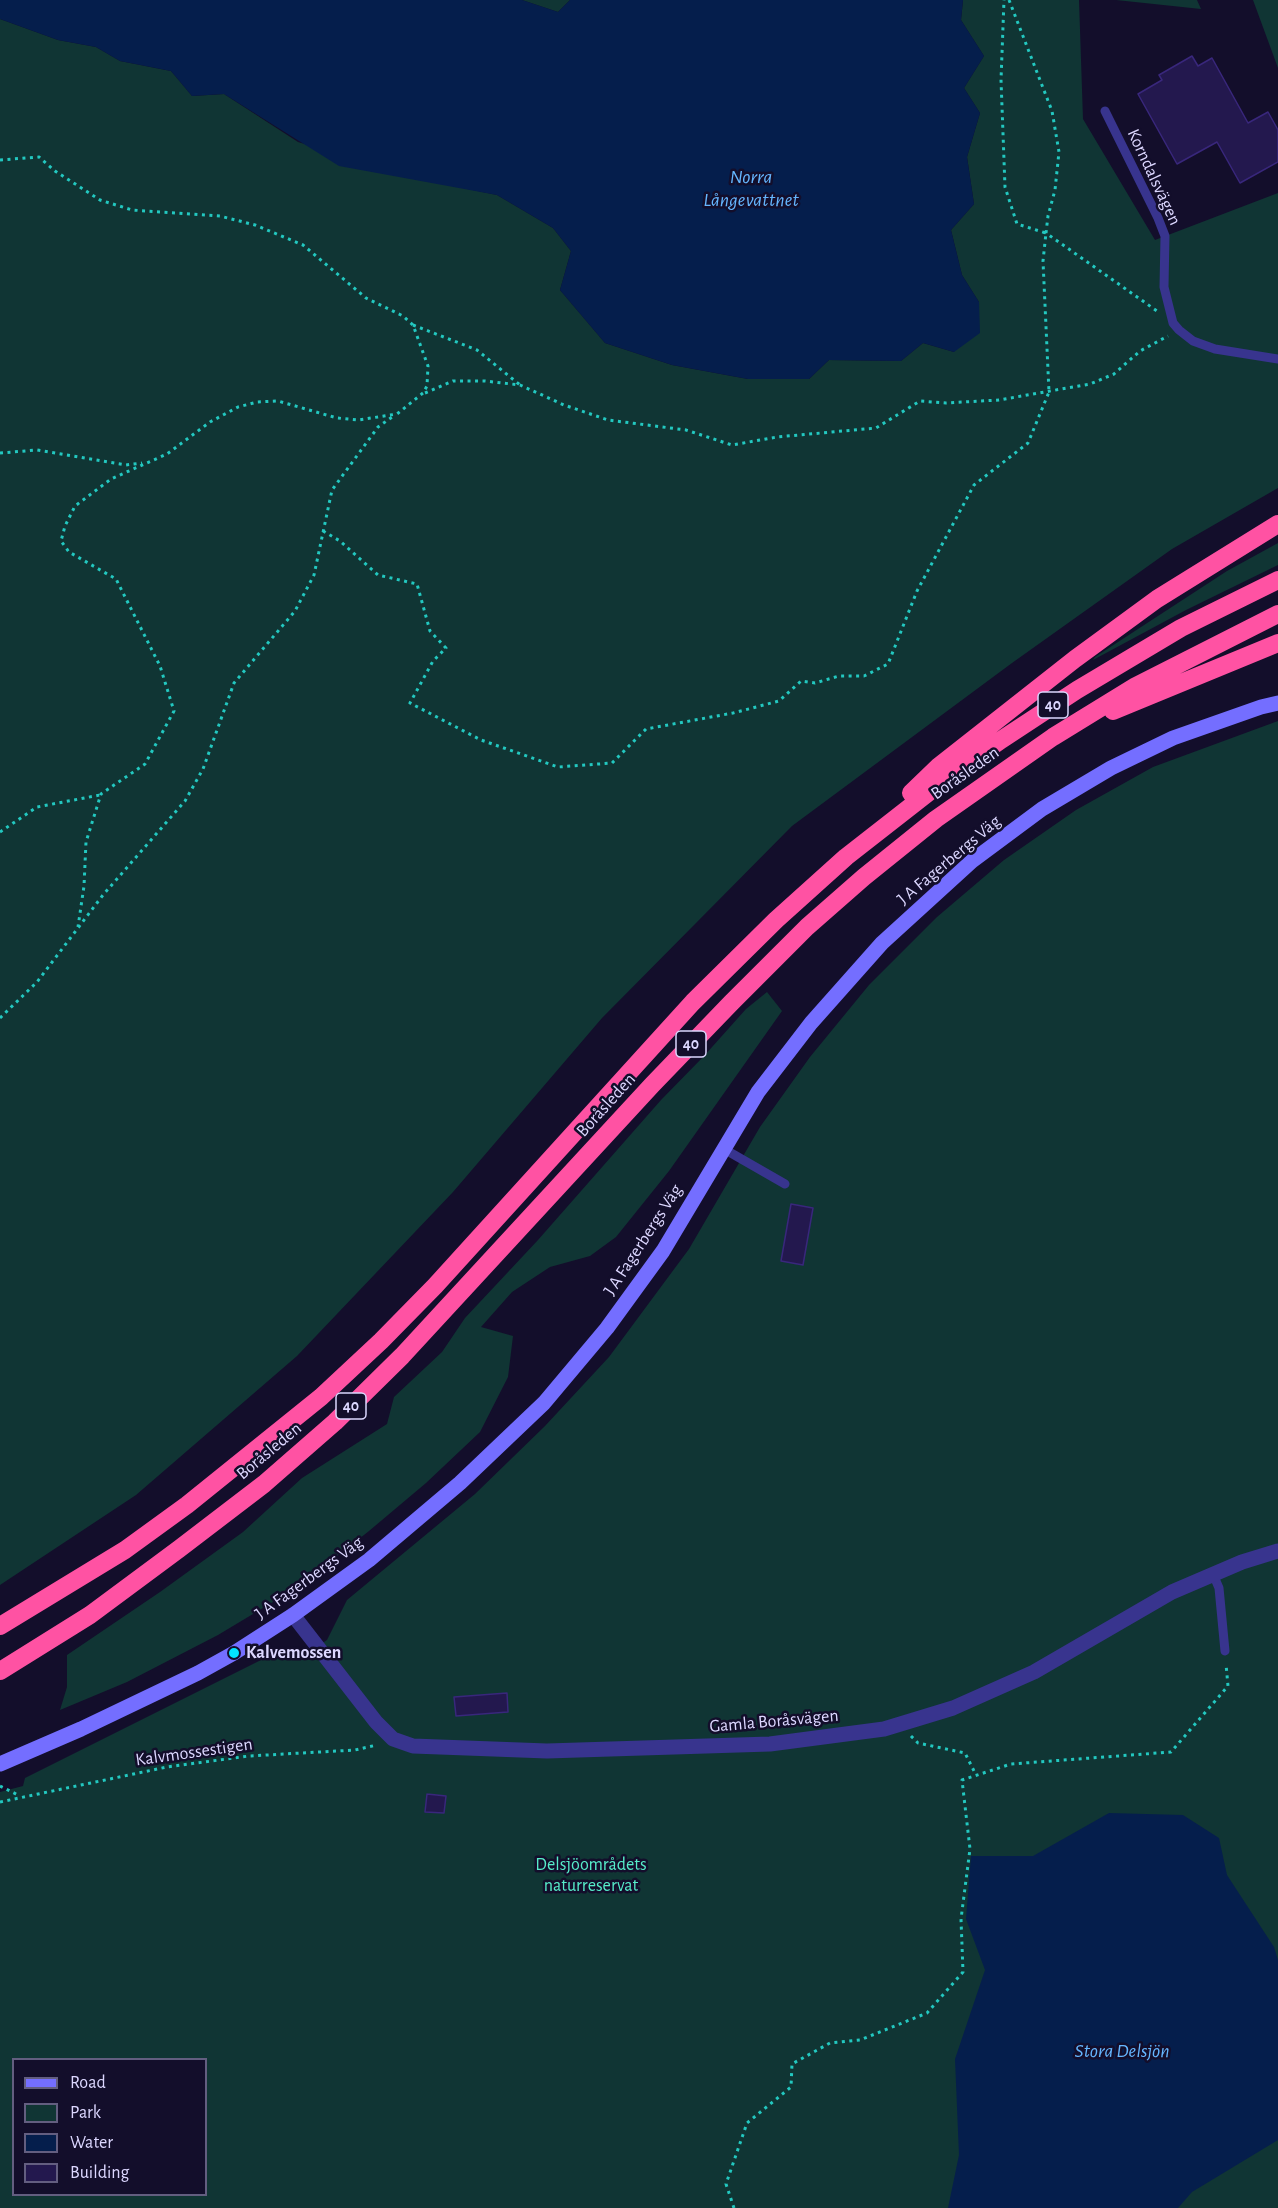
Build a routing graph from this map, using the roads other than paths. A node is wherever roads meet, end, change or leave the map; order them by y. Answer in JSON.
{"nodes":[{"id":1,"x":1105,"y":111,"type":"dead end"},
{"id":2,"x":1278,"y":359,"type":"edge"},
{"id":3,"x":1278,"y":524,"type":"edge"},
{"id":4,"x":1278,"y":580,"type":"edge"},
{"id":5,"x":1278,"y":614,"type":"edge"},
{"id":6,"x":1278,"y":643,"type":"edge"},
{"id":7,"x":1278,"y":703,"type":"edge"},
{"id":8,"x":1053,"y":737,"type":"junction"},
{"id":9,"x":846,"y":857,"type":"junction"},
{"id":10,"x":724,"y":1149,"type":"junction"},
{"id":11,"x":785,"y":1184,"type":"dead end"},
{"id":12,"x":1278,"y":1551,"type":"edge"},
{"id":13,"x":1213,"y":1574,"type":"junction"},
{"id":14,"x":293,"y":1615,"type":"junction"},
{"id":15,"x":0,"y":1626,"type":"edge"},
{"id":16,"x":1224,"y":1651,"type":"road end"},
{"id":17,"x":0,"y":1671,"type":"edge"},
{"id":18,"x":0,"y":1764,"type":"edge"}],
"edges":[{"from":1,"to":2,"type":"lane","name":"Korndalsvägen"},
{"from":3,"to":9,"type":"highway"},
{"from":4,"to":9,"type":"highway","name":"Boråsleden","number":"40"},
{"from":5,"to":8,"type":"highway","name":"Boråsleden","number":"40"},
{"from":6,"to":8,"type":"highway"},
{"from":7,"to":10,"type":"street","name":"J A Fagerbergs Väg"},
{"from":8,"to":17,"type":"highway","name":"Boråsleden","number":"40"},
{"from":9,"to":15,"type":"highway","name":"Boråsleden","number":"40"},
{"from":10,"to":11,"type":"lane"},
{"from":10,"to":14,"type":"street","name":"J A Fagerbergs Väg"},
{"from":12,"to":13,"type":"street","name":"Gamla Boråsvägen"},
{"from":13,"to":14,"type":"street","name":"Gamla Boråsvägen"},
{"from":13,"to":16,"type":"lane"},
{"from":14,"to":18,"type":"street","name":"J A Fagerbergs Väg"}]}
